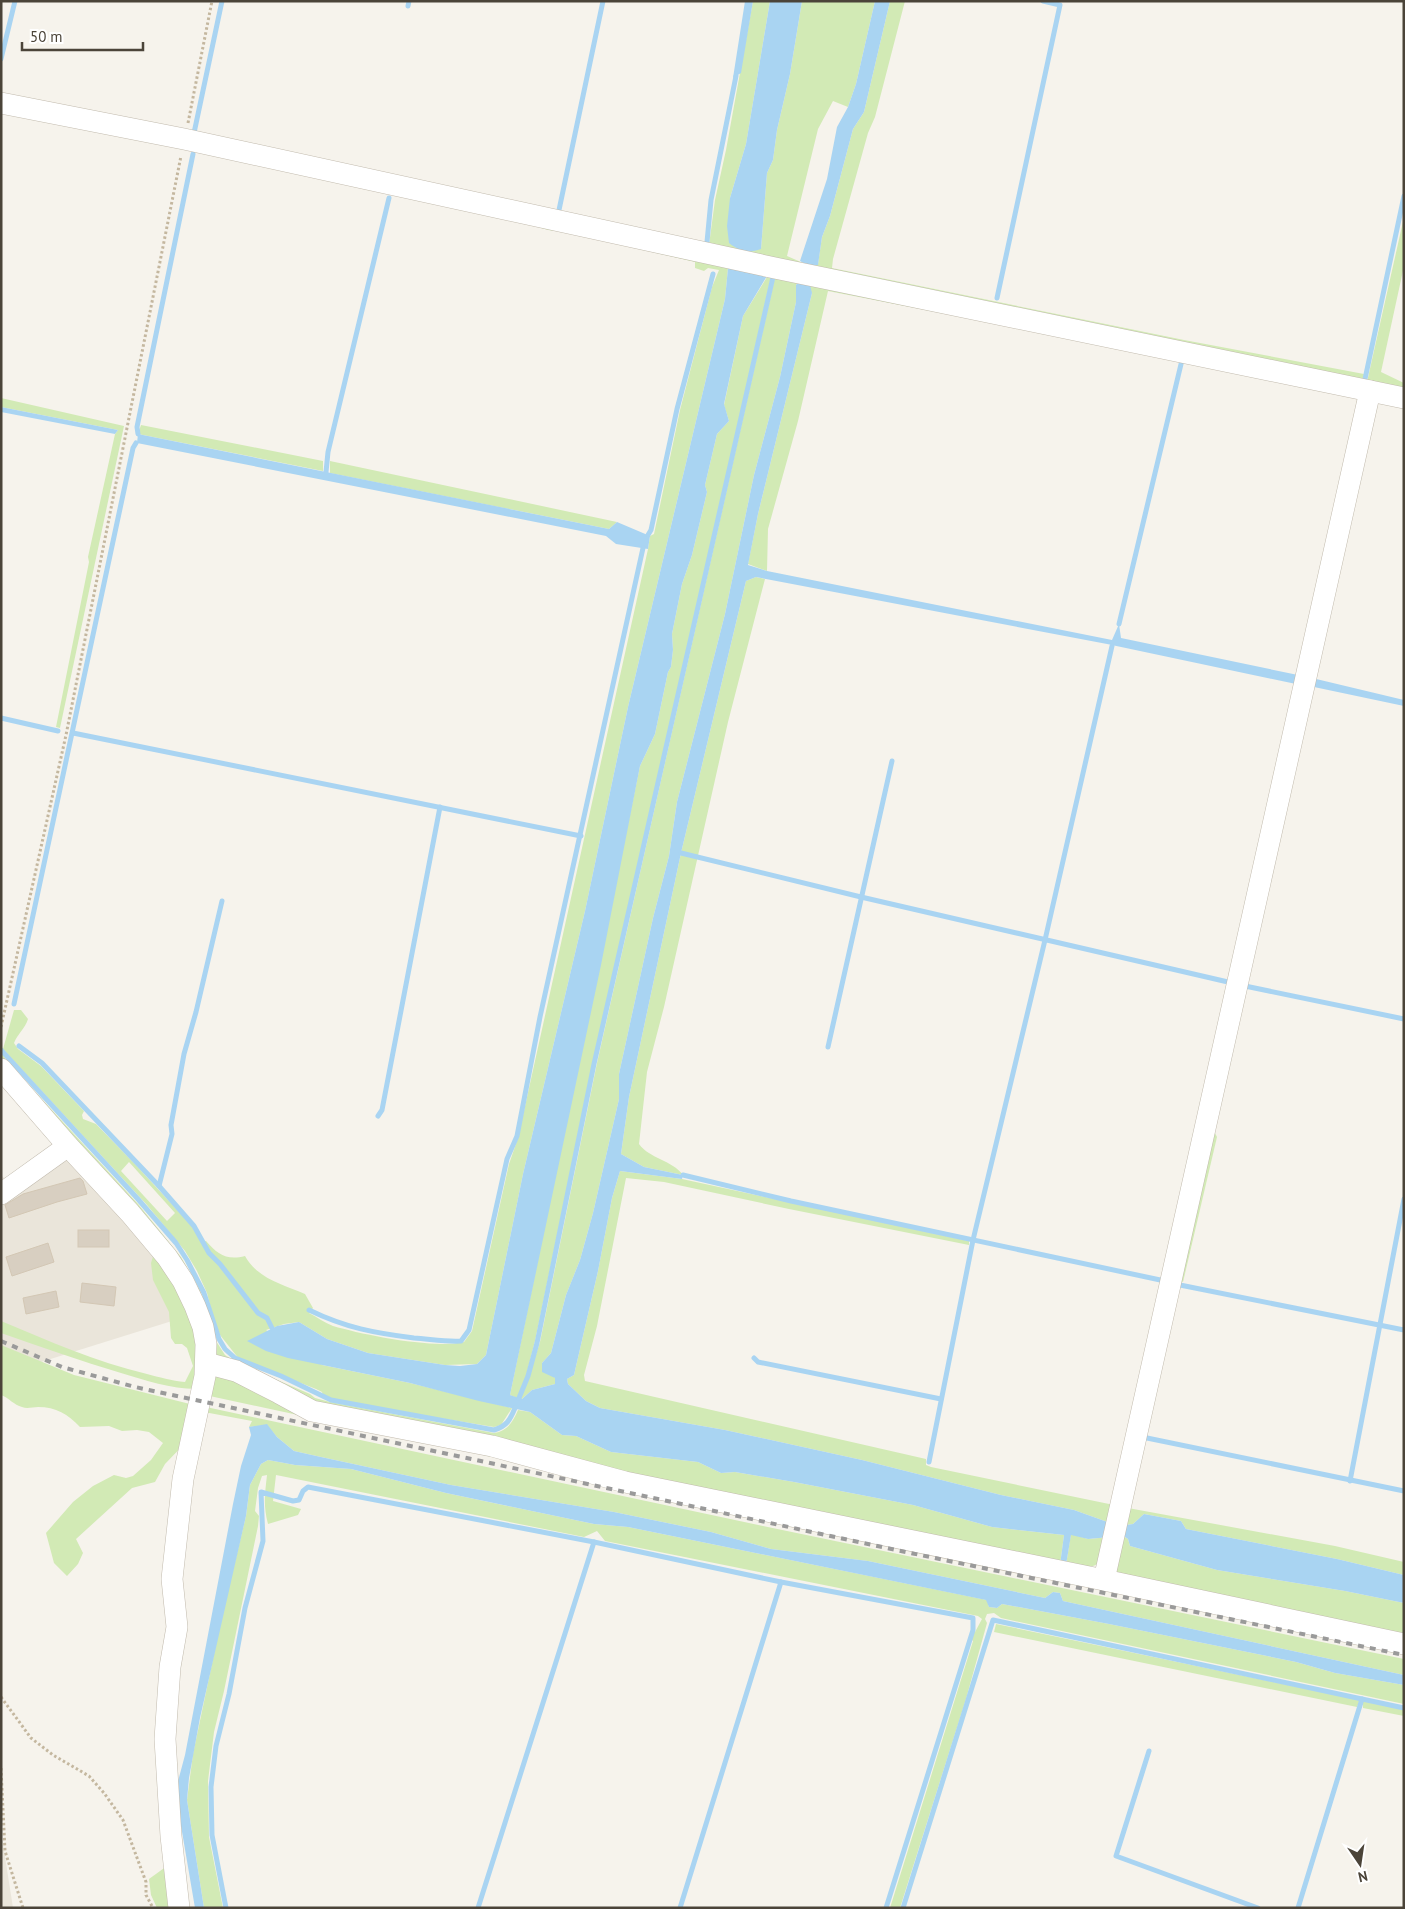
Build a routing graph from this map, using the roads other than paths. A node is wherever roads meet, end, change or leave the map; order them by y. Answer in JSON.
{"nodes":[{"id":1,"x":1,"y":103,"type":"edge"},
{"id":2,"x":1370,"y":391,"type":"junction"},
{"id":3,"x":1404,"y":398,"type":"edge"},
{"id":4,"x":1,"y":1069,"type":"edge"},
{"id":5,"x":68,"y":1146,"type":"junction"},
{"id":6,"x":1,"y":1194,"type":"edge"},
{"id":7,"x":206,"y":1363,"type":"junction"},
{"id":8,"x":1104,"y":1580,"type":"junction"},
{"id":9,"x":1404,"y":1644,"type":"edge"},
{"id":10,"x":179,"y":1908,"type":"edge"}],
"edges":[{"from":1,"to":2,"type":"street"},
{"from":2,"to":3,"type":"street"},
{"from":2,"to":8,"type":"street"},
{"from":4,"to":5,"type":"street"},
{"from":5,"to":6,"type":"street"},
{"from":5,"to":7,"type":"street"},
{"from":7,"to":8,"type":"street"},
{"from":7,"to":10,"type":"street"},
{"from":8,"to":9,"type":"street"}]}
